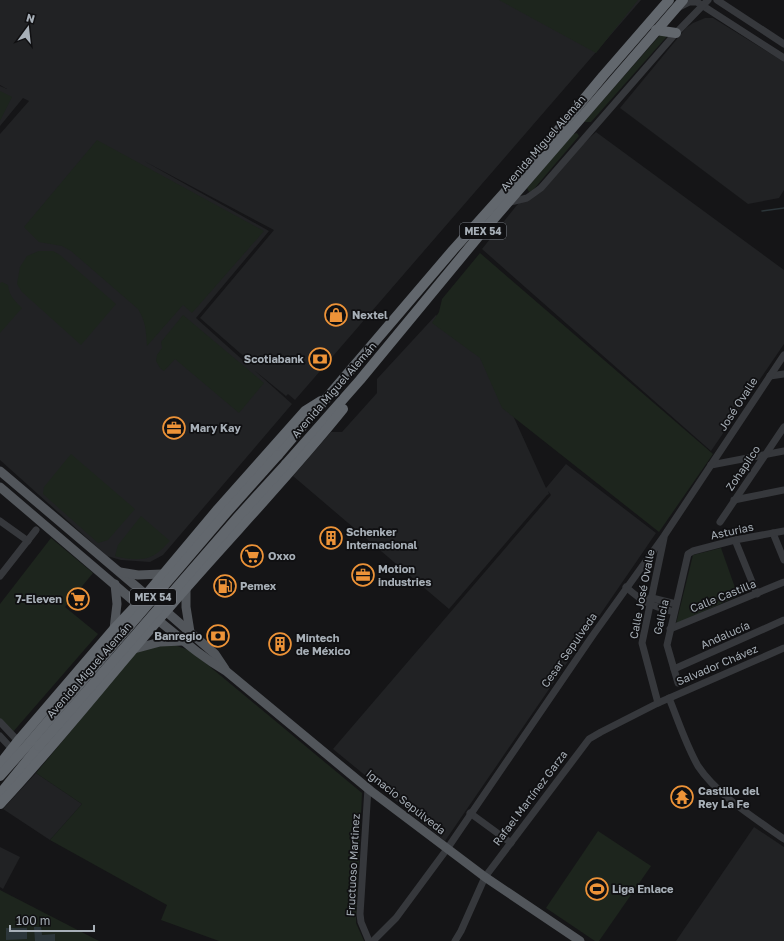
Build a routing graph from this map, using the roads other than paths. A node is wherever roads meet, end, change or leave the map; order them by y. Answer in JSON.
{"nodes":[{"id":1,"x":669,"y":0,"type":"edge"},
{"id":2,"x":683,"y":0,"type":"edge"},
{"id":3,"x":708,"y":0,"type":"edge"},
{"id":4,"x":717,"y":0,"type":"edge"},
{"id":5,"x":703,"y":6,"type":"junction"},
{"id":6,"x":672,"y":12,"type":"junction"},
{"id":7,"x":656,"y":30,"type":"junction"},
{"id":8,"x":676,"y":33,"type":"junction"},
{"id":9,"x":784,"y":44,"type":"edge"},
{"id":10,"x":784,"y":58,"type":"edge"},
{"id":11,"x":507,"y":203,"type":"junction"},
{"id":12,"x":784,"y":355,"type":"edge"},
{"id":13,"x":784,"y":374,"type":"edge"},
{"id":14,"x":770,"y":376,"type":"junction"},
{"id":15,"x":360,"y":380,"type":"junction"},
{"id":16,"x":326,"y":399,"type":"junction"},
{"id":17,"x":784,"y":427,"type":"edge"},
{"id":18,"x":784,"y":451,"type":"edge"},
{"id":19,"x":764,"y":455,"type":"junction"},
{"id":20,"x":711,"y":466,"type":"junction"},
{"id":21,"x":0,"y":471,"type":"edge"},
{"id":22,"x":0,"y":487,"type":"edge"},
{"id":23,"x":784,"y":490,"type":"edge"},
{"id":24,"x":734,"y":500,"type":"junction"},
{"id":25,"x":0,"y":521,"type":"edge"},
{"id":26,"x":720,"y":522,"type":"dead end"},
{"id":27,"x":36,"y":530,"type":"dead end"},
{"id":28,"x":784,"y":531,"type":"edge"},
{"id":29,"x":772,"y":533,"type":"junction"},
{"id":30,"x":664,"y":536,"type":"junction"},
{"id":31,"x":735,"y":540,"type":"junction"},
{"id":32,"x":28,"y":541,"type":"junction"},
{"id":33,"x":687,"y":557,"type":"joint"},
{"id":34,"x":784,"y":560,"type":"edge"},
{"id":35,"x":174,"y":562,"type":"junction"},
{"id":36,"x":120,"y":572,"type":"junction"},
{"id":37,"x":162,"y":574,"type":"junction"},
{"id":38,"x":0,"y":576,"type":"edge"},
{"id":39,"x":194,"y":581,"type":"junction"},
{"id":40,"x":784,"y":582,"type":"edge"},
{"id":41,"x":115,"y":584,"type":"junction"},
{"id":42,"x":626,"y":587,"type":"junction"},
{"id":43,"x":186,"y":589,"type":"junction"},
{"id":44,"x":757,"y":594,"type":"junction"},
{"id":45,"x":146,"y":595,"type":"junction"},
{"id":46,"x":651,"y":602,"type":"junction"},
{"id":47,"x":138,"y":604,"type":"junction"},
{"id":48,"x":676,"y":604,"type":"junction"},
{"id":49,"x":166,"y":611,"type":"junction"},
{"id":50,"x":674,"y":612,"type":"junction"},
{"id":51,"x":158,"y":620,"type":"junction"},
{"id":52,"x":784,"y":620,"type":"edge"},
{"id":53,"x":117,"y":626,"type":"junction"},
{"id":54,"x":670,"y":629,"type":"junction"},
{"id":55,"x":190,"y":632,"type":"junction"},
{"id":56,"x":182,"y":641,"type":"junction"},
{"id":57,"x":137,"y":645,"type":"junction"},
{"id":58,"x":784,"y":648,"type":"edge"},
{"id":59,"x":674,"y":669,"type":"junction"},
{"id":60,"x":226,"y":671,"type":"junction"},
{"id":61,"x":678,"y":682,"type":"dead end"},
{"id":62,"x":669,"y":698,"type":"junction"},
{"id":63,"x":658,"y":703,"type":"junction"},
{"id":64,"x":0,"y":722,"type":"edge"},
{"id":65,"x":0,"y":736,"type":"edge"},
{"id":66,"x":35,"y":744,"type":"junction"},
{"id":67,"x":15,"y":745,"type":"junction"},
{"id":68,"x":0,"y":764,"type":"edge"},
{"id":69,"x":0,"y":776,"type":"edge"},
{"id":70,"x":368,"y":788,"type":"junction"},
{"id":71,"x":0,"y":794,"type":"edge"},
{"id":72,"x":0,"y":804,"type":"edge"},
{"id":73,"x":470,"y":813,"type":"junction"},
{"id":74,"x":784,"y":839,"type":"edge"},
{"id":75,"x":510,"y":843,"type":"junction"},
{"id":76,"x":447,"y":849,"type":"junction"},
{"id":77,"x":486,"y":877,"type":"junction"},
{"id":78,"x":369,"y":941,"type":"edge"},
{"id":79,"x":373,"y":941,"type":"edge"},
{"id":80,"x":455,"y":941,"type":"edge"},
{"id":81,"x":580,"y":941,"type":"edge"}],
"edges":[{"from":1,"to":16,"type":"highway","name":"Avenida Miguel Alemán","number":"MEX 54"},
{"from":2,"to":6,"type":"highway","name":"Avenida Miguel Alemán","number":"MEX 54"},
{"from":3,"to":5,"type":"street"},
{"from":4,"to":9,"type":"street"},
{"from":5,"to":6,"type":"street"},
{"from":5,"to":8,"type":"street"},
{"from":5,"to":10,"type":"street"},
{"from":6,"to":7,"type":"highway","name":"Avenida Miguel Alemán","number":"MEX 54"},
{"from":7,"to":8,"type":"highway"},
{"from":7,"to":11,"type":"highway","name":"Avenida Miguel Alemán","number":"MEX 54"},
{"from":8,"to":11,"type":"street"},
{"from":11,"to":15,"type":"highway","name":"Avenida Miguel Alemán","number":"MEX 54"},
{"from":12,"to":14,"type":"street","name":"José Ovalle"},
{"from":13,"to":14,"type":"street"},
{"from":14,"to":20,"type":"street","name":"José Ovalle"},
{"from":15,"to":39,"type":"highway"},
{"from":15,"to":66,"type":"highway","name":"Avenida Miguel Alemán","number":"MEX 54","bridge":true},
{"from":16,"to":35,"type":"highway"},
{"from":16,"to":66,"type":"highway","name":"Avenida Miguel Alemán","number":"MEX 54","bridge":true},
{"from":17,"to":19,"type":"street","name":"Zohapilco"},
{"from":18,"to":19,"type":"street"},
{"from":19,"to":20,"type":"street"},
{"from":19,"to":24,"type":"street","name":"Zohapilco"},
{"from":20,"to":30,"type":"street","name":"Cesar Sepulveda"},
{"from":21,"to":36,"type":"main road","name":"Ignacio Sepúlveda"},
{"from":22,"to":41,"type":"main road","name":"Ignacio Sepúlveda"},
{"from":23,"to":24,"type":"street"},
{"from":24,"to":26,"type":"street","name":"Zohapilco"},
{"from":25,"to":32,"type":"street"},
{"from":27,"to":32,"type":"street"},
{"from":28,"to":29,"type":"street","name":"Asturias"},
{"from":29,"to":31,"type":"street","name":"Asturias"},
{"from":29,"to":34,"type":"street"},
{"from":30,"to":42,"type":"street","name":"Cesar Sepulveda"},
{"from":30,"to":46,"type":"street","name":"Calle José Ovalle"},
{"from":31,"to":33,"type":"street","name":"Asturias"},
{"from":31,"to":44,"type":"street"},
{"from":32,"to":38,"type":"street"},
{"from":33,"to":48,"type":"street","name":"Galicia"},
{"from":35,"to":37,"type":"highway"},
{"from":35,"to":39,"type":"highway"},
{"from":36,"to":37,"type":"main road"},
{"from":36,"to":45,"type":"main road","name":"Ignacio Sepúlveda"},
{"from":37,"to":45,"type":"highway"},
{"from":39,"to":43,"type":"highway"},
{"from":40,"to":44,"type":"street","name":"Calle Castilla"},
{"from":41,"to":47,"type":"main road","name":"Ignacio Sepúlveda"},
{"from":41,"to":53,"type":"main road"},
{"from":42,"to":46,"type":"street"},
{"from":42,"to":73,"type":"street","name":"Cesar Sepulveda"},
{"from":43,"to":49,"type":"highway"},
{"from":43,"to":55,"type":"main road"},
{"from":44,"to":54,"type":"street","name":"Calle Castilla"},
{"from":45,"to":47,"type":"highway"},
{"from":45,"to":49,"type":"main road","name":"Ignacio Sepúlveda"},
{"from":46,"to":48,"type":"street"},
{"from":46,"to":50,"type":"street"},
{"from":46,"to":63,"type":"street","name":"Calle José Ovalle"},
{"from":47,"to":51,"type":"main road","name":"Ignacio Sepúlveda"},
{"from":47,"to":53,"type":"highway"},
{"from":48,"to":50,"type":"street","name":"Galicia"},
{"from":49,"to":51,"type":"highway"},
{"from":49,"to":55,"type":"main road","name":"Ignacio Sepúlveda"},
{"from":50,"to":54,"type":"street","name":"Galicia"},
{"from":51,"to":56,"type":"main road","name":"Ignacio Sepúlveda"},
{"from":51,"to":57,"type":"highway"},
{"from":52,"to":59,"type":"street","name":"Andalucía"},
{"from":53,"to":57,"type":"highway"},
{"from":53,"to":67,"type":"highway"},
{"from":54,"to":59,"type":"street","name":"Galicia"},
{"from":55,"to":60,"type":"main road","name":"Ignacio Sepúlveda"},
{"from":56,"to":57,"type":"main road"},
{"from":56,"to":60,"type":"main road","name":"Ignacio Sepúlveda"},
{"from":57,"to":72,"type":"highway"},
{"from":58,"to":62,"type":"street","name":"Salvador Chávez"},
{"from":59,"to":61,"type":"street","name":"Galicia"},
{"from":60,"to":70,"type":"main road","name":"Ignacio Sepúlveda"},
{"from":62,"to":63,"type":"street","name":"Salvador Chávez"},
{"from":62,"to":74,"type":"street"},
{"from":63,"to":75,"type":"street","name":"Rafael Martínez Garza"},
{"from":64,"to":67,"type":"street"},
{"from":65,"to":67,"type":"street"},
{"from":66,"to":69,"type":"highway","name":"Avenida Miguel Alemán","number":"MEX 54"},
{"from":66,"to":71,"type":"highway","name":"Avenida Miguel Alemán","number":"MEX 54"},
{"from":67,"to":68,"type":"highway"},
{"from":70,"to":76,"type":"main road","name":"Ignacio Sepúlveda"},
{"from":70,"to":78,"type":"street","name":"Fructuoso Martinez"},
{"from":73,"to":75,"type":"street"},
{"from":73,"to":76,"type":"street","name":"Cesar Sepulveda"},
{"from":75,"to":77,"type":"street","name":"Rafael Martínez Garza"},
{"from":76,"to":77,"type":"main road","name":"Ignacio Sepúlveda"},
{"from":76,"to":79,"type":"street","name":"Cesar Sepulveda"},
{"from":77,"to":80,"type":"street","name":"Rafael Martínez Garza"},
{"from":77,"to":81,"type":"main road","name":"Ignacio Sepúlveda"}]}
